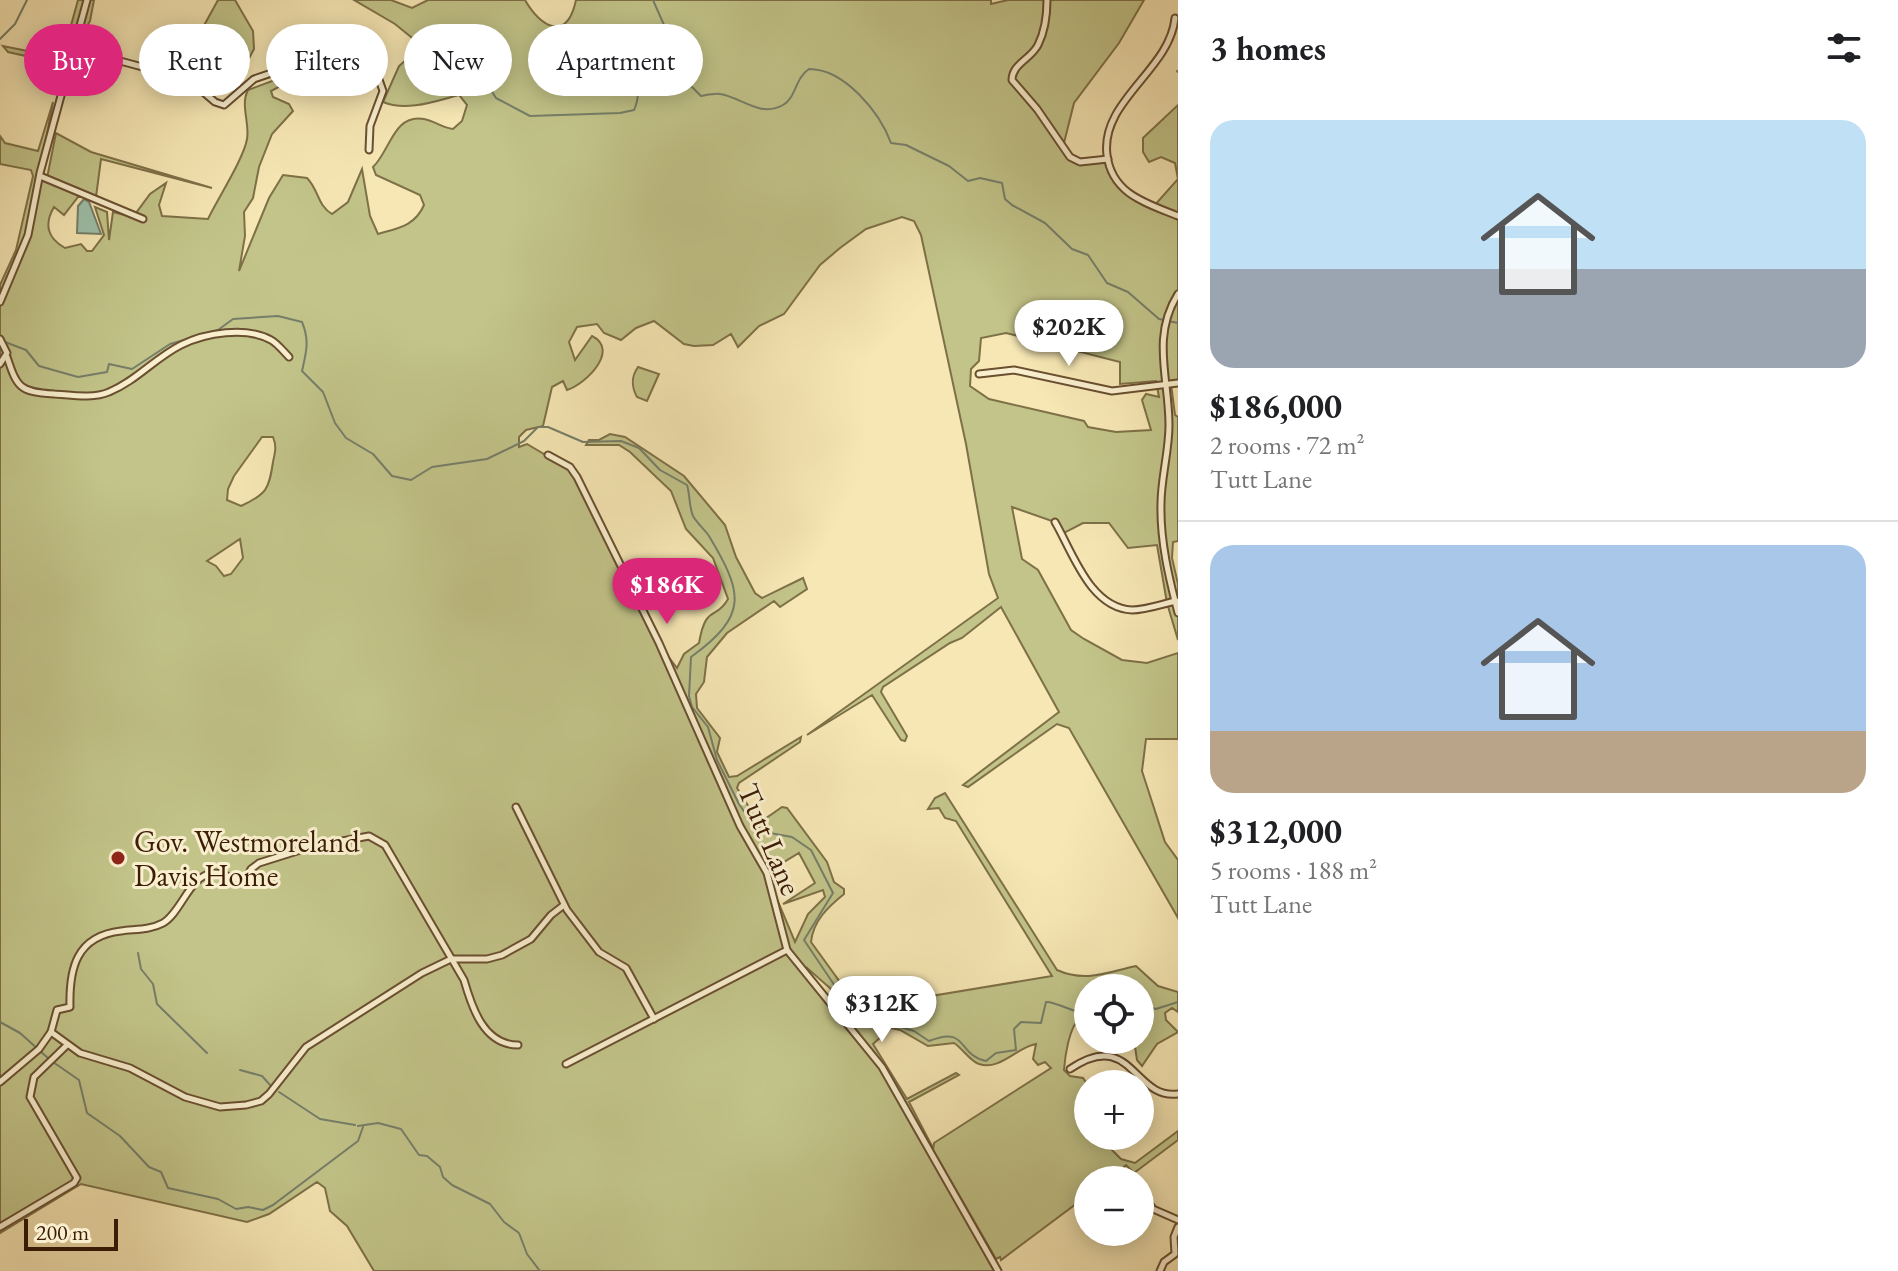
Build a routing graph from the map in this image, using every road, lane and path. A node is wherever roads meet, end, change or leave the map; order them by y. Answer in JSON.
{"nodes":[{"id":1,"x":87,"y":0,"type":"edge"},
{"id":2,"x":1047,"y":0,"type":"edge"},
{"id":3,"x":1175,"y":18,"type":"dead end"},
{"id":4,"x":80,"y":24,"type":"edge"},
{"id":5,"x":123,"y":62,"type":"edge"},
{"id":6,"x":60,"y":96,"type":"edge"},
{"id":7,"x":369,"y":150,"type":"dead end"},
{"id":8,"x":1108,"y":159,"type":"junction"},
{"id":9,"x":40,"y":176,"type":"junction"},
{"id":10,"x":1178,"y":216,"type":"edge"},
{"id":11,"x":143,"y":219,"type":"dead end"},
{"id":12,"x":1178,"y":294,"type":"edge"},
{"id":13,"x":0,"y":302,"type":"edge"},
{"id":14,"x":2,"y":341,"type":"edge"},
{"id":15,"x":7,"y":357,"type":"junction"},
{"id":16,"x":289,"y":357,"type":"dead end"},
{"id":17,"x":0,"y":364,"type":"edge"},
{"id":18,"x":979,"y":374,"type":"dead end"},
{"id":19,"x":1178,"y":383,"type":"edge"},
{"id":20,"x":1165,"y":385,"type":"junction"},
{"id":21,"x":548,"y":455,"type":"dead end"},
{"id":22,"x":1055,"y":522,"type":"dead end"},
{"id":23,"x":1176,"y":601,"type":"edge"},
{"id":24,"x":1178,"y":613,"type":"edge"},
{"id":25,"x":516,"y":807,"type":"dead end"},
{"id":26,"x":564,"y":905,"type":"junction"},
{"id":27,"x":787,"y":950,"type":"junction"},
{"id":28,"x":451,"y":959,"type":"junction"},
{"id":29,"x":654,"y":1019,"type":"junction"},
{"id":30,"x":51,"y":1032,"type":"junction"},
{"id":31,"x":67,"y":1045,"type":"junction"},
{"id":32,"x":518,"y":1045,"type":"dead end"},
{"id":33,"x":566,"y":1064,"type":"dead end"},
{"id":34,"x":1070,"y":1069,"type":"dead end"},
{"id":35,"x":0,"y":1082,"type":"edge"},
{"id":36,"x":1178,"y":1094,"type":"edge"},
{"id":37,"x":1154,"y":1209,"type":"edge"},
{"id":38,"x":1178,"y":1220,"type":"edge"},
{"id":39,"x":0,"y":1227,"type":"edge"},
{"id":40,"x":1178,"y":1227,"type":"edge"},
{"id":41,"x":998,"y":1271,"type":"edge"},
{"id":42,"x":1160,"y":1271,"type":"edge"}],
"edges":[{"from":1,"to":4,"type":"street"},
{"from":2,"to":8,"type":"street"},
{"from":3,"to":8,"type":"street"},
{"from":5,"to":7,"type":"street"},
{"from":6,"to":9,"type":"street"},
{"from":8,"to":10,"type":"street"},
{"from":9,"to":11,"type":"street"},
{"from":9,"to":13,"type":"street"},
{"from":12,"to":20,"type":"street"},
{"from":14,"to":15,"type":"street"},
{"from":15,"to":16,"type":"street"},
{"from":15,"to":17,"type":"street"},
{"from":18,"to":20,"type":"street"},
{"from":19,"to":20,"type":"street"},
{"from":20,"to":23,"type":"street"},
{"from":21,"to":27,"type":"street","name":"Tutt Lane"},
{"from":22,"to":23,"type":"street"},
{"from":23,"to":24,"type":"street"},
{"from":25,"to":26,"type":"street"},
{"from":26,"to":28,"type":"street"},
{"from":26,"to":29,"type":"street"},
{"from":27,"to":29,"type":"street"},
{"from":27,"to":41,"type":"street","name":"Tutt Lane"},
{"from":28,"to":30,"type":"street"},
{"from":28,"to":31,"type":"street"},
{"from":28,"to":32,"type":"street"},
{"from":29,"to":33,"type":"street"},
{"from":30,"to":31,"type":"street"},
{"from":30,"to":35,"type":"street"},
{"from":31,"to":39,"type":"street"},
{"from":34,"to":36,"type":"street"},
{"from":37,"to":38,"type":"street"},
{"from":40,"to":42,"type":"street"}]}
